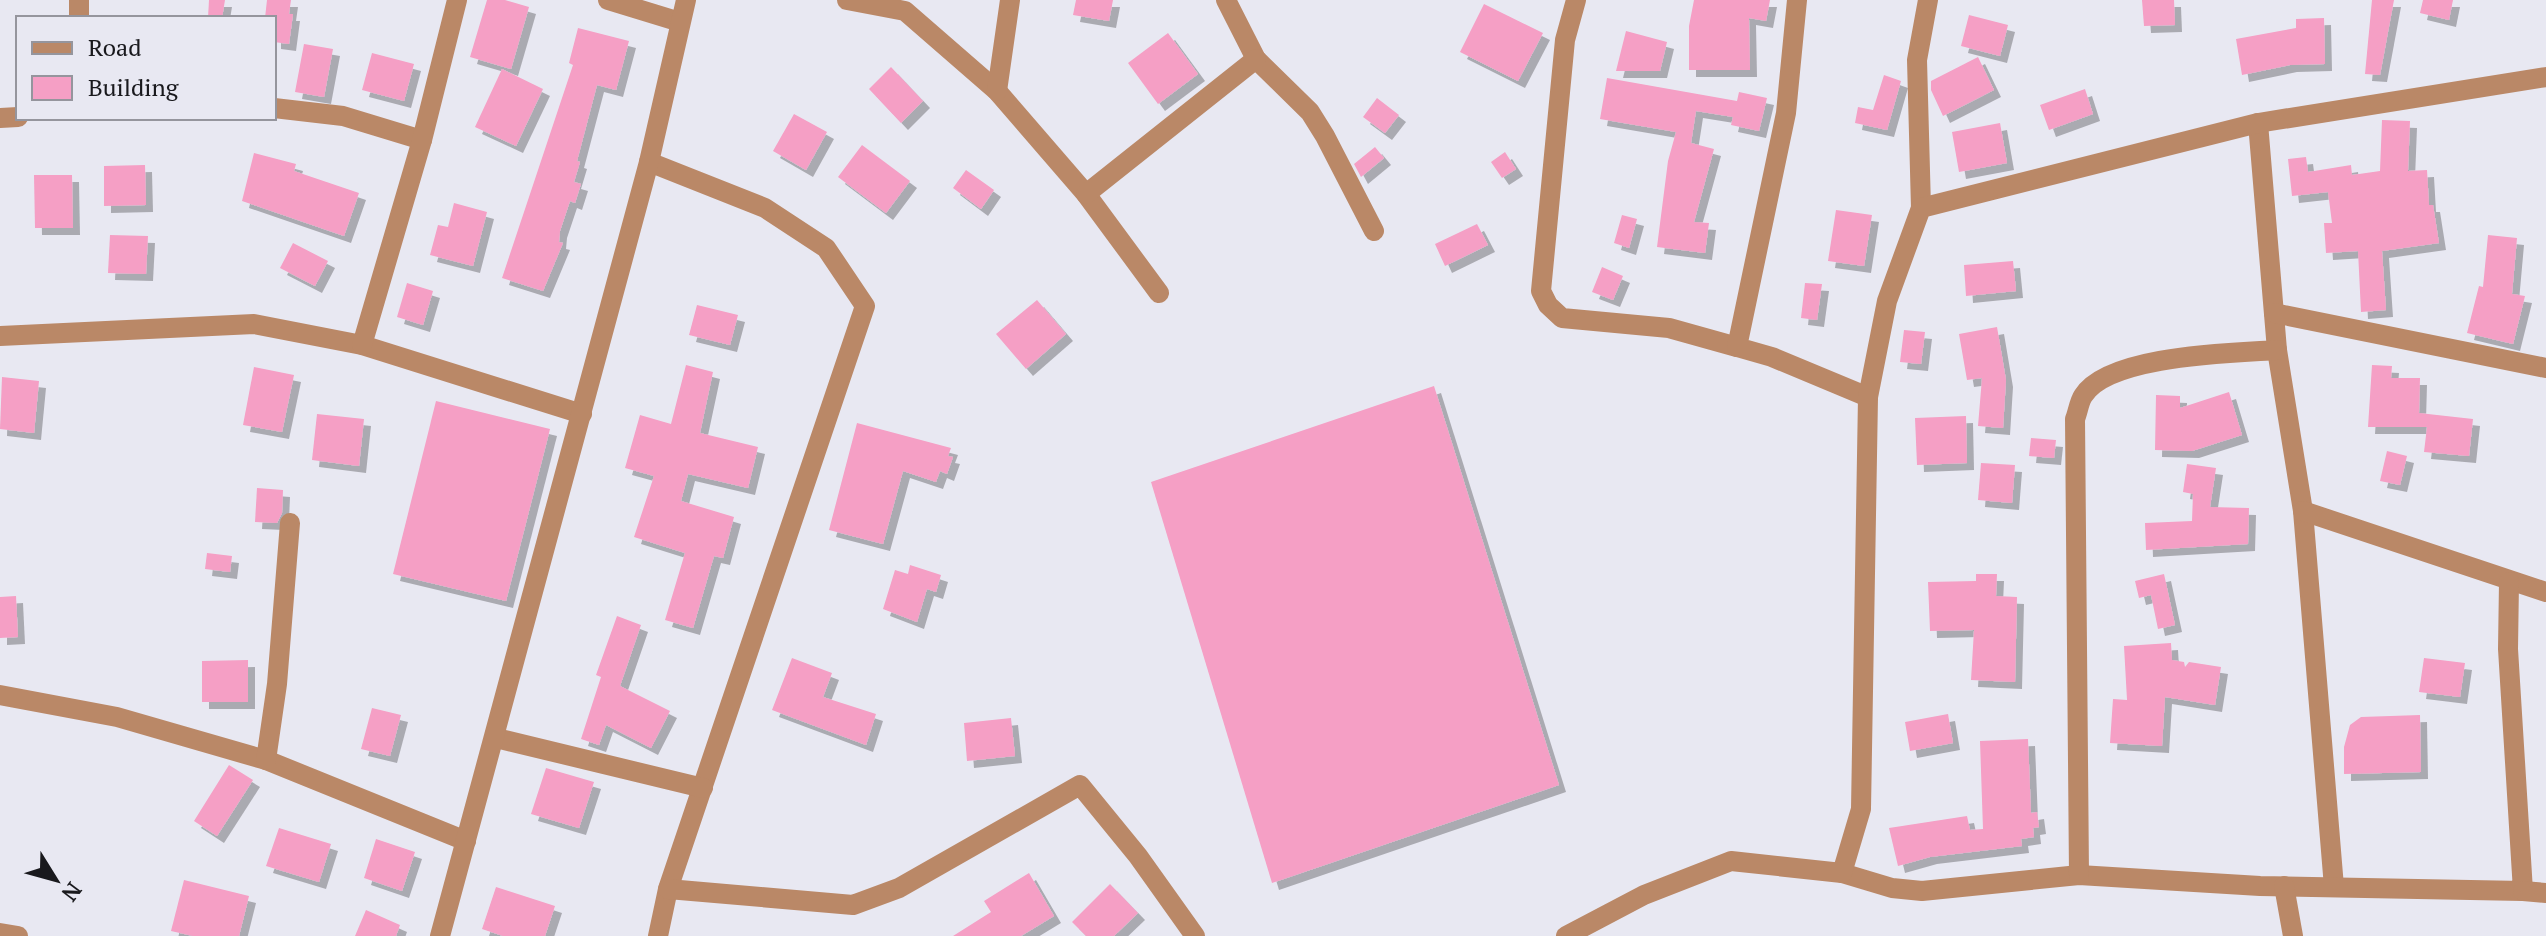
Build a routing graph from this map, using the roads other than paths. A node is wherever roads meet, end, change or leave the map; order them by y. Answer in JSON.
{"nodes":[{"id":1,"x":457,"y":0,"type":"edge"},
{"id":2,"x":608,"y":0,"type":"edge"},
{"id":3,"x":686,"y":0,"type":"edge"},
{"id":4,"x":847,"y":0,"type":"edge"},
{"id":5,"x":1010,"y":0,"type":"edge"},
{"id":6,"x":1226,"y":0,"type":"edge"},
{"id":7,"x":1576,"y":0,"type":"edge"},
{"id":8,"x":1797,"y":0,"type":"edge"},
{"id":9,"x":1928,"y":0,"type":"edge"},
{"id":10,"x":906,"y":6,"type":"edge"},
{"id":11,"x":680,"y":22,"type":"junction"},
{"id":12,"x":1256,"y":59,"type":"junction"},
{"id":13,"x":2546,"y":77,"type":"edge"},
{"id":14,"x":997,"y":91,"type":"junction"},
{"id":15,"x":276,"y":108,"type":"edge"},
{"id":16,"x":2258,"y":123,"type":"junction"},
{"id":17,"x":422,"y":140,"type":"junction"},
{"id":18,"x":649,"y":162,"type":"junction"},
{"id":19,"x":1086,"y":194,"type":"junction"},
{"id":20,"x":1921,"y":208,"type":"junction"},
{"id":21,"x":1374,"y":231,"type":"dead end"},
{"id":22,"x":1159,"y":293,"type":"dead end"},
{"id":23,"x":2274,"y":313,"type":"junction"},
{"id":24,"x":0,"y":336,"type":"edge"},
{"id":25,"x":362,"y":345,"type":"junction"},
{"id":26,"x":1737,"y":347,"type":"junction"},
{"id":27,"x":2277,"y":350,"type":"junction"},
{"id":28,"x":2546,"y":368,"type":"edge"},
{"id":29,"x":1868,"y":397,"type":"junction"},
{"id":30,"x":582,"y":414,"type":"junction"},
{"id":31,"x":2303,"y":511,"type":"junction"},
{"id":32,"x":290,"y":523,"type":"dead end"},
{"id":33,"x":2509,"y":582,"type":"junction"},
{"id":34,"x":2546,"y":591,"type":"edge"},
{"id":35,"x":0,"y":695,"type":"edge"},
{"id":36,"x":496,"y":738,"type":"junction"},
{"id":37,"x":266,"y":760,"type":"junction"},
{"id":38,"x":703,"y":788,"type":"junction"},
{"id":39,"x":466,"y":841,"type":"junction"},
{"id":40,"x":1842,"y":873,"type":"junction"},
{"id":41,"x":2079,"y":875,"type":"junction"},
{"id":42,"x":2284,"y":886,"type":"junction"},
{"id":43,"x":2334,"y":887,"type":"junction"},
{"id":44,"x":668,"y":889,"type":"junction"},
{"id":45,"x":2523,"y":891,"type":"junction"},
{"id":46,"x":2546,"y":893,"type":"edge"},
{"id":47,"x":0,"y":933,"type":"edge"},
{"id":48,"x":18,"y":936,"type":"edge"},
{"id":49,"x":440,"y":936,"type":"edge"},
{"id":50,"x":658,"y":936,"type":"edge"},
{"id":51,"x":1195,"y":936,"type":"edge"},
{"id":52,"x":1566,"y":936,"type":"edge"},
{"id":53,"x":2293,"y":936,"type":"edge"}],
"edges":[{"from":1,"to":17,"type":"street"},
{"from":2,"to":11,"type":"street"},
{"from":3,"to":11,"type":"street"},
{"from":4,"to":10,"type":"street"},
{"from":5,"to":14,"type":"street"},
{"from":6,"to":12,"type":"street"},
{"from":7,"to":26,"type":"street"},
{"from":8,"to":26,"type":"street"},
{"from":9,"to":20,"type":"street"},
{"from":10,"to":14,"type":"street"},
{"from":11,"to":18,"type":"street"},
{"from":12,"to":19,"type":"street"},
{"from":12,"to":21,"type":"street"},
{"from":13,"to":16,"type":"street"},
{"from":14,"to":19,"type":"street"},
{"from":15,"to":17,"type":"street"},
{"from":16,"to":20,"type":"street"},
{"from":16,"to":23,"type":"street"},
{"from":17,"to":25,"type":"street"},
{"from":18,"to":30,"type":"street"},
{"from":18,"to":38,"type":"street"},
{"from":19,"to":22,"type":"street"},
{"from":20,"to":29,"type":"street"},
{"from":23,"to":27,"type":"street"},
{"from":23,"to":28,"type":"street"},
{"from":24,"to":25,"type":"street"},
{"from":25,"to":30,"type":"street"},
{"from":26,"to":29,"type":"street"},
{"from":27,"to":31,"type":"street"},
{"from":27,"to":41,"type":"street"},
{"from":29,"to":40,"type":"street"},
{"from":30,"to":36,"type":"street"},
{"from":31,"to":33,"type":"street"},
{"from":31,"to":43,"type":"street"},
{"from":32,"to":37,"type":"street"},
{"from":33,"to":34,"type":"street"},
{"from":33,"to":45,"type":"street"},
{"from":35,"to":37,"type":"street"},
{"from":36,"to":38,"type":"street"},
{"from":36,"to":39,"type":"street"},
{"from":37,"to":39,"type":"street"},
{"from":38,"to":44,"type":"street"},
{"from":39,"to":49,"type":"street"},
{"from":40,"to":41,"type":"street"},
{"from":40,"to":52,"type":"street"},
{"from":41,"to":42,"type":"street"},
{"from":42,"to":43,"type":"street"},
{"from":42,"to":53,"type":"street"},
{"from":43,"to":45,"type":"street"},
{"from":44,"to":50,"type":"street"},
{"from":44,"to":51,"type":"street"},
{"from":45,"to":46,"type":"street"},
{"from":47,"to":48,"type":"street"}]}
